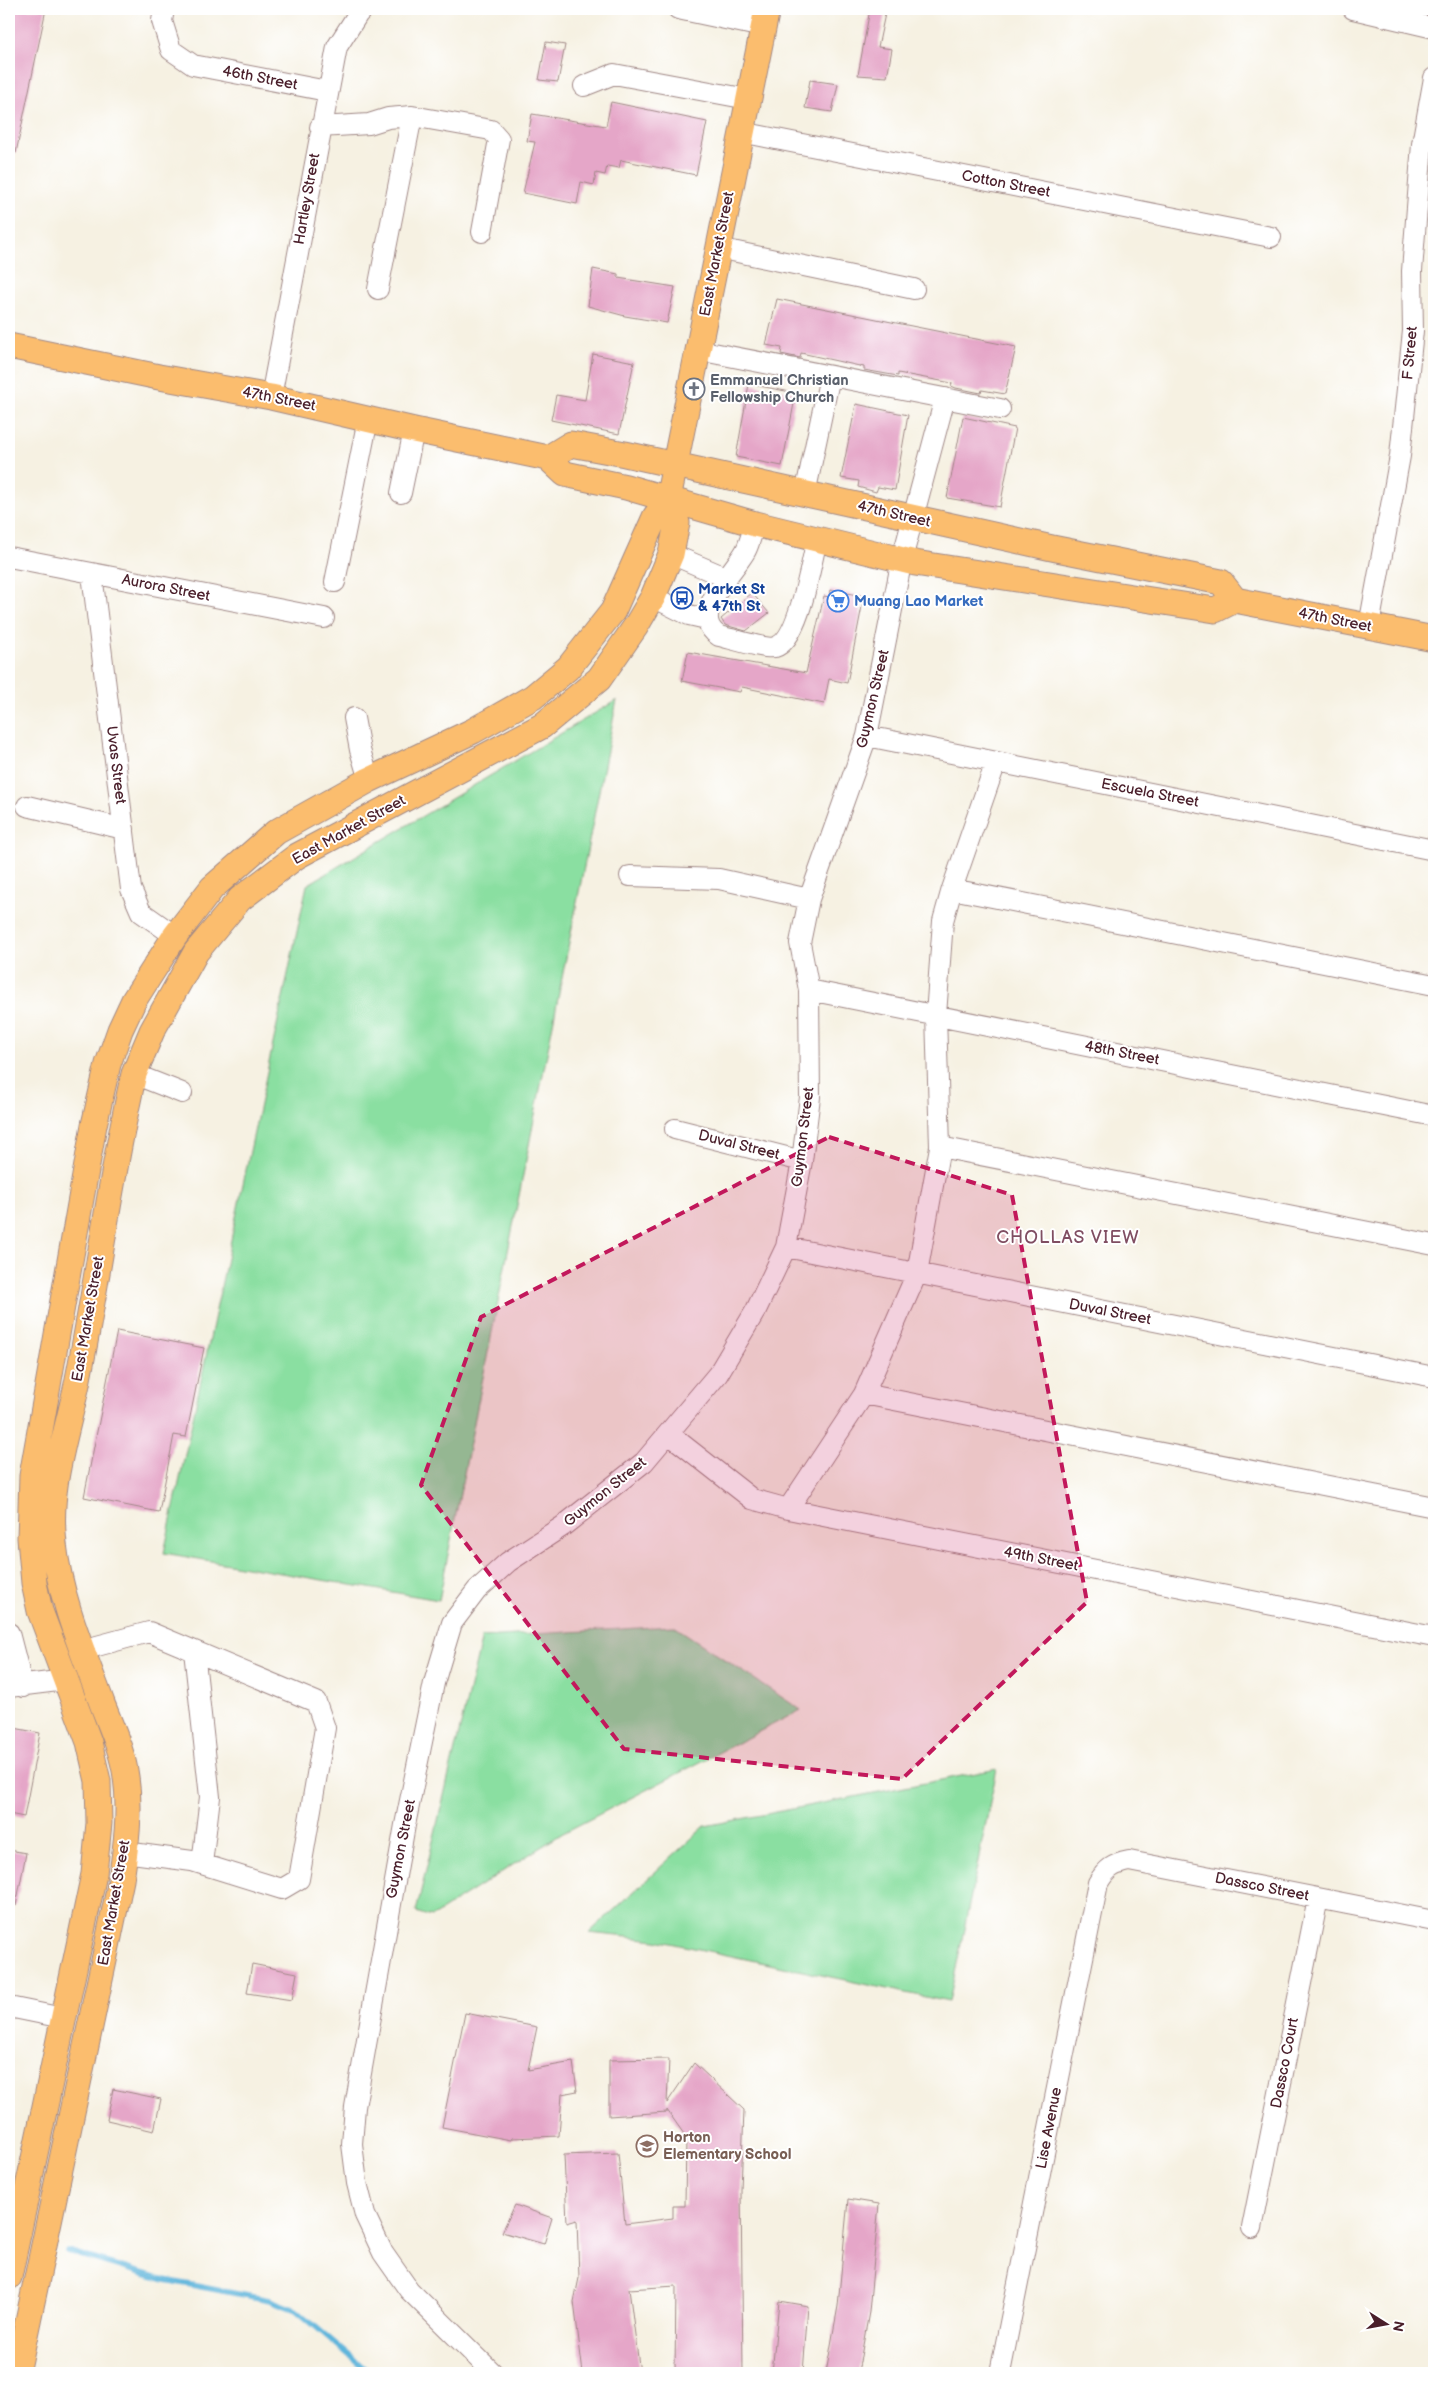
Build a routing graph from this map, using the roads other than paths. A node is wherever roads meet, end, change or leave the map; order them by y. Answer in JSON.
{"nodes":[{"id":1,"x":164,"y":9,"type":"edge"},
{"id":2,"x":363,"y":9,"type":"edge"},
{"id":3,"x":678,"y":9,"type":"edge"},
{"id":4,"x":1353,"y":9,"type":"edge"},
{"id":5,"x":765,"y":18,"type":"edge"},
{"id":6,"x":1434,"y":28,"type":"edge"},
{"id":7,"x":1434,"y":78,"type":"edge"},
{"id":8,"x":584,"y":86,"type":"dead end"},
{"id":9,"x":327,"y":91,"type":"junction"},
{"id":10,"x":748,"y":99,"type":"junction"},
{"id":11,"x":412,"y":116,"type":"junction"},
{"id":12,"x":320,"y":127,"type":"junction"},
{"id":13,"x":741,"y":132,"type":"junction"},
{"id":14,"x":482,"y":232,"type":"dead end"},
{"id":15,"x":1271,"y":237,"type":"dead end"},
{"id":16,"x":718,"y":248,"type":"junction"},
{"id":17,"x":378,"y":288,"type":"dead end"},
{"id":18,"x":914,"y":289,"type":"dead end"},
{"id":19,"x":9,"y":346,"type":"edge"},
{"id":20,"x":698,"y":350,"type":"junction"},
{"id":21,"x":830,"y":376,"type":"junction"},
{"id":22,"x":271,"y":397,"type":"junction"},
{"id":23,"x":945,"y":398,"type":"junction"},
{"id":24,"x":1000,"y":409,"type":"dead end"},
{"id":25,"x":368,"y":419,"type":"junction"},
{"id":26,"x":414,"y":430,"type":"junction"},
{"id":27,"x":548,"y":458,"type":"junction"},
{"id":28,"x":675,"y":465,"type":"junction"},
{"id":29,"x":401,"y":493,"type":"dead end"},
{"id":30,"x":806,"y":494,"type":"junction"},
{"id":31,"x":668,"y":499,"type":"junction"},
{"id":32,"x":913,"y":519,"type":"junction"},
{"id":33,"x":755,"y":524,"type":"junction"},
{"id":34,"x":817,"y":540,"type":"junction"},
{"id":35,"x":670,"y":554,"type":"junction"},
{"id":36,"x":9,"y":557,"type":"edge"},
{"id":37,"x":902,"y":559,"type":"junction"},
{"id":38,"x":92,"y":574,"type":"junction"},
{"id":39,"x":725,"y":577,"type":"junction"},
{"id":40,"x":335,"y":582,"type":"dead end"},
{"id":41,"x":653,"y":597,"type":"junction"},
{"id":42,"x":1235,"y":600,"type":"junction"},
{"id":43,"x":324,"y":618,"type":"dead end"},
{"id":44,"x":707,"y":618,"type":"junction"},
{"id":45,"x":1370,"y":626,"type":"junction"},
{"id":46,"x":1434,"y":639,"type":"edge"},
{"id":47,"x":354,"y":718,"type":"dead end"},
{"id":48,"x":867,"y":736,"type":"junction"},
{"id":49,"x":996,"y":762,"type":"junction"},
{"id":50,"x":369,"y":780,"type":"junction"},
{"id":51,"x":27,"y":806,"type":"dead end"},
{"id":52,"x":124,"y":829,"type":"junction"},
{"id":53,"x":1434,"y":850,"type":"edge"},
{"id":54,"x":630,"y":876,"type":"dead end"},
{"id":55,"x":952,"y":889,"type":"junction"},
{"id":56,"x":809,"y":899,"type":"junction"},
{"id":57,"x":175,"y":936,"type":"junction"},
{"id":58,"x":1434,"y":984,"type":"edge"},
{"id":59,"x":809,"y":990,"type":"junction"},
{"id":60,"x":936,"y":1015,"type":"junction"},
{"id":61,"x":134,"y":1074,"type":"junction"},
{"id":62,"x":182,"y":1093,"type":"dead end"},
{"id":63,"x":1434,"y":1116,"type":"edge"},
{"id":64,"x":675,"y":1129,"type":"dead end"},
{"id":65,"x":940,"y":1147,"type":"junction"},
{"id":66,"x":802,"y":1160,"type":"junction"},
{"id":67,"x":1434,"y":1244,"type":"edge"},
{"id":68,"x":786,"y":1247,"type":"junction"},
{"id":69,"x":917,"y":1273,"type":"junction"},
{"id":70,"x":1434,"y":1377,"type":"edge"},
{"id":71,"x":864,"y":1394,"type":"junction"},
{"id":72,"x":669,"y":1434,"type":"junction"},
{"id":73,"x":1434,"y":1507,"type":"edge"},
{"id":74,"x":788,"y":1509,"type":"junction"},
{"id":75,"x":9,"y":1632,"type":"edge"},
{"id":76,"x":1434,"y":1637,"type":"edge"},
{"id":77,"x":82,"y":1650,"type":"junction"},
{"id":78,"x":194,"y":1651,"type":"junction"},
{"id":79,"x":66,"y":1680,"type":"junction"},
{"id":80,"x":16,"y":1687,"type":"edge"},
{"id":81,"x":125,"y":1852,"type":"junction"},
{"id":82,"x":202,"y":1864,"type":"junction"},
{"id":83,"x":1098,"y":1883,"type":"joint"},
{"id":84,"x":1318,"y":1898,"type":"junction"},
{"id":85,"x":1434,"y":1921,"type":"edge"},
{"id":86,"x":9,"y":2007,"type":"edge"},
{"id":87,"x":63,"y":2018,"type":"junction"},
{"id":88,"x":91,"y":2024,"type":"junction"},
{"id":89,"x":1252,"y":2228,"type":"dead end"},
{"id":90,"x":9,"y":2278,"type":"edge"},
{"id":91,"x":9,"y":2282,"type":"edge"},
{"id":92,"x":34,"y":2290,"type":"junction"},
{"id":93,"x":17,"y":2373,"type":"edge"},
{"id":94,"x":494,"y":2373,"type":"edge"},
{"id":95,"x":1000,"y":2373,"type":"edge"}],
"edges":[{"from":1,"to":9,"type":"street","name":"46th Street"},
{"from":2,"to":9,"type":"street","name":"Hartley Street"},
{"from":3,"to":5,"type":"street"},
{"from":4,"to":6,"type":"street"},
{"from":5,"to":10,"type":"main road","name":"East Market Street"},
{"from":7,"to":45,"type":"street","name":"F Street"},
{"from":8,"to":10,"type":"street"},
{"from":9,"to":12,"type":"street","name":"Hartley Street"},
{"from":10,"to":13,"type":"main road","name":"East Market Street"},
{"from":11,"to":12,"type":"street"},
{"from":11,"to":14,"type":"street"},
{"from":11,"to":17,"type":"street"},
{"from":12,"to":22,"type":"street","name":"Hartley Street"},
{"from":13,"to":15,"type":"street","name":"Cotton Street"},
{"from":13,"to":16,"type":"main road","name":"East Market Street"},
{"from":16,"to":18,"type":"street"},
{"from":16,"to":20,"type":"main road","name":"East Market Street"},
{"from":19,"to":22,"type":"main road","name":"47th Street"},
{"from":20,"to":21,"type":"street"},
{"from":20,"to":28,"type":"main road","name":"East Market Street"},
{"from":21,"to":23,"type":"street"},
{"from":21,"to":30,"type":"street"},
{"from":22,"to":25,"type":"main road","name":"47th Street"},
{"from":23,"to":24,"type":"street"},
{"from":23,"to":32,"type":"street","name":"Guymon Street"},
{"from":25,"to":26,"type":"main road","name":"47th Street"},
{"from":25,"to":40,"type":"street"},
{"from":26,"to":27,"type":"main road","name":"47th Street"},
{"from":26,"to":29,"type":"street"},
{"from":27,"to":28,"type":"main road","name":"47th Street"},
{"from":27,"to":31,"type":"main road","name":"47th Street"},
{"from":28,"to":30,"type":"main road","name":"47th Street"},
{"from":28,"to":31,"type":"main road","name":"East Market Street"},
{"from":30,"to":32,"type":"main road","name":"47th Street"},
{"from":31,"to":33,"type":"main road","name":"47th Street"},
{"from":31,"to":35,"type":"main road","name":"East Market Street"},
{"from":31,"to":50,"type":"main road","name":"East Market Street"},
{"from":32,"to":37,"type":"street","name":"Guymon Street"},
{"from":32,"to":42,"type":"main road","name":"47th Street"},
{"from":33,"to":34,"type":"main road","name":"47th Street"},
{"from":33,"to":39,"type":"street"},
{"from":34,"to":37,"type":"main road","name":"47th Street"},
{"from":34,"to":44,"type":"street"},
{"from":35,"to":39,"type":"street"},
{"from":35,"to":41,"type":"main road","name":"East Market Street"},
{"from":36,"to":38,"type":"street","name":"Aurora Street"},
{"from":37,"to":42,"type":"main road","name":"47th Street"},
{"from":37,"to":48,"type":"street","name":"Guymon Street"},
{"from":38,"to":43,"type":"street","name":"Aurora Street"},
{"from":38,"to":52,"type":"street","name":"Uvas Street"},
{"from":39,"to":44,"type":"street"},
{"from":41,"to":44,"type":"street"},
{"from":41,"to":61,"type":"main road","name":"East Market Street"},
{"from":42,"to":45,"type":"main road","name":"47th Street"},
{"from":45,"to":46,"type":"main road","name":"47th Street"},
{"from":47,"to":50,"type":"street"},
{"from":48,"to":49,"type":"street","name":"Escuela Street"},
{"from":48,"to":56,"type":"street","name":"Guymon Street"},
{"from":49,"to":53,"type":"street","name":"Escuela Street"},
{"from":49,"to":55,"type":"street"},
{"from":50,"to":57,"type":"main road","name":"East Market Street"},
{"from":51,"to":52,"type":"street"},
{"from":52,"to":57,"type":"street","name":"Uvas Street"},
{"from":54,"to":56,"type":"street"},
{"from":55,"to":58,"type":"street"},
{"from":55,"to":60,"type":"street"},
{"from":56,"to":59,"type":"street","name":"Guymon Street"},
{"from":57,"to":61,"type":"main road"},
{"from":57,"to":79,"type":"main road","name":"East Market Street"},
{"from":59,"to":60,"type":"street","name":"48th Street"},
{"from":59,"to":66,"type":"street","name":"Guymon Street"},
{"from":60,"to":63,"type":"street","name":"48th Street"},
{"from":60,"to":65,"type":"street"},
{"from":61,"to":62,"type":"street"},
{"from":61,"to":77,"type":"main road","name":"East Market Street"},
{"from":64,"to":66,"type":"street","name":"Duval Street"},
{"from":65,"to":67,"type":"street"},
{"from":65,"to":69,"type":"street"},
{"from":66,"to":68,"type":"street","name":"Guymon Street"},
{"from":68,"to":69,"type":"street","name":"Duval Street"},
{"from":68,"to":72,"type":"street","name":"Guymon Street"},
{"from":69,"to":70,"type":"street","name":"Duval Street"},
{"from":69,"to":71,"type":"street"},
{"from":71,"to":73,"type":"street"},
{"from":71,"to":74,"type":"street"},
{"from":72,"to":74,"type":"street","name":"49th Street"},
{"from":72,"to":94,"type":"street","name":"Guymon Street"},
{"from":74,"to":76,"type":"street","name":"49th Street"},
{"from":75,"to":80,"type":"street"},
{"from":77,"to":78,"type":"street"},
{"from":77,"to":81,"type":"main road","name":"East Market Street"},
{"from":78,"to":82,"type":"street"},
{"from":78,"to":82,"type":"street"},
{"from":79,"to":80,"type":"street"},
{"from":79,"to":87,"type":"main road","name":"East Market Street"},
{"from":81,"to":82,"type":"street"},
{"from":81,"to":88,"type":"main road","name":"East Market Street"},
{"from":83,"to":84,"type":"street","name":"Dassco Street"},
{"from":83,"to":95,"type":"street","name":"Lise Avenue"},
{"from":84,"to":85,"type":"street","name":"Dassco Street"},
{"from":84,"to":89,"type":"street","name":"Dassco Court"},
{"from":86,"to":87,"type":"street"},
{"from":87,"to":88,"type":"main road"},
{"from":87,"to":90,"type":"main road","name":"East Market Street"},
{"from":88,"to":92,"type":"main road","name":"East Market Street"},
{"from":91,"to":92,"type":"main road"},
{"from":92,"to":93,"type":"main road","name":"East Market Street"}]}
